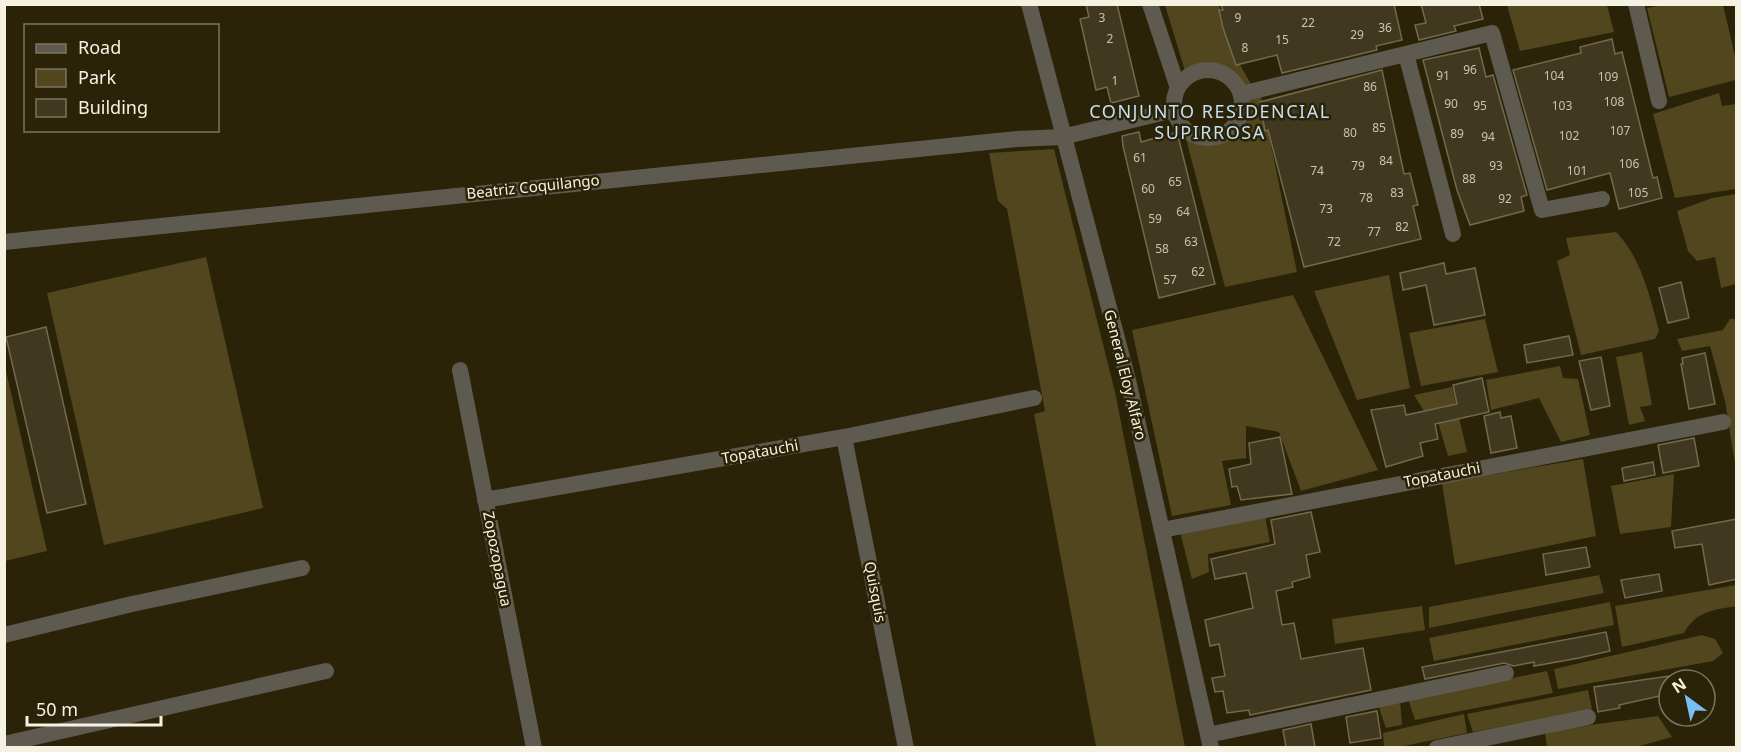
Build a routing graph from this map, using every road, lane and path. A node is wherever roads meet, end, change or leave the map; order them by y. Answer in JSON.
{"nodes":[{"id":1,"x":1029,"y":4,"type":"edge"},
{"id":2,"x":1150,"y":4,"type":"edge"},
{"id":3,"x":1636,"y":4,"type":"edge"},
{"id":4,"x":1406,"y":54,"type":"junction"},
{"id":5,"x":1178,"y":88,"type":"junction"},
{"id":6,"x":1240,"y":94,"type":"junction"},
{"id":7,"x":1659,"y":101,"type":"dead end"},
{"id":8,"x":1174,"y":110,"type":"junction"},
{"id":9,"x":1062,"y":137,"type":"junction"},
{"id":10,"x":1602,"y":199,"type":"dead end"},
{"id":11,"x":1453,"y":234,"type":"dead end"},
{"id":12,"x":4,"y":242,"type":"edge"},
{"id":13,"x":460,"y":370,"type":"dead end"},
{"id":14,"x":1034,"y":398,"type":"dead end"},
{"id":15,"x":1723,"y":422,"type":"dead end"},
{"id":16,"x":844,"y":437,"type":"junction"},
{"id":17,"x":485,"y":500,"type":"junction"},
{"id":18,"x":1162,"y":530,"type":"junction"},
{"id":19,"x":302,"y":568,"type":"dead end"},
{"id":20,"x":4,"y":635,"type":"edge"},
{"id":21,"x":326,"y":671,"type":"dead end"},
{"id":22,"x":1506,"y":674,"type":"dead end"},
{"id":23,"x":1588,"y":717,"type":"dead end"},
{"id":24,"x":1209,"y":741,"type":"edge"},
{"id":25,"x":4,"y":744,"type":"edge"},
{"id":26,"x":534,"y":747,"type":"edge"},
{"id":27,"x":906,"y":747,"type":"edge"},
{"id":28,"x":1437,"y":747,"type":"edge"}],
"edges":[{"from":1,"to":9,"type":"street","name":"General Eloy Alfaro"},
{"from":2,"to":5,"type":"street"},
{"from":3,"to":7,"type":"street"},
{"from":4,"to":6,"type":"street"},
{"from":4,"to":10,"type":"street"},
{"from":4,"to":11,"type":"street"},
{"from":5,"to":6,"type":"street"},
{"from":5,"to":8,"type":"street"},
{"from":6,"to":8,"type":"street"},
{"from":8,"to":9,"type":"street","name":"Beatriz Coquilango"},
{"from":9,"to":12,"type":"street","name":"Beatriz Coquilango"},
{"from":9,"to":18,"type":"street","name":"General Eloy Alfaro"},
{"from":13,"to":17,"type":"street","name":"Zopozopagua"},
{"from":14,"to":16,"type":"street","name":"Topatauchi"},
{"from":15,"to":18,"type":"street","name":"Topatauchi"},
{"from":16,"to":17,"type":"street","name":"Topatauchi"},
{"from":16,"to":27,"type":"street","name":"Quisquis"},
{"from":17,"to":26,"type":"street","name":"Zopozopagua"},
{"from":18,"to":24,"type":"street","name":"General Eloy Alfaro"},
{"from":19,"to":20,"type":"street"},
{"from":21,"to":25,"type":"street"},
{"from":22,"to":24,"type":"street"},
{"from":23,"to":28,"type":"street"}]}
